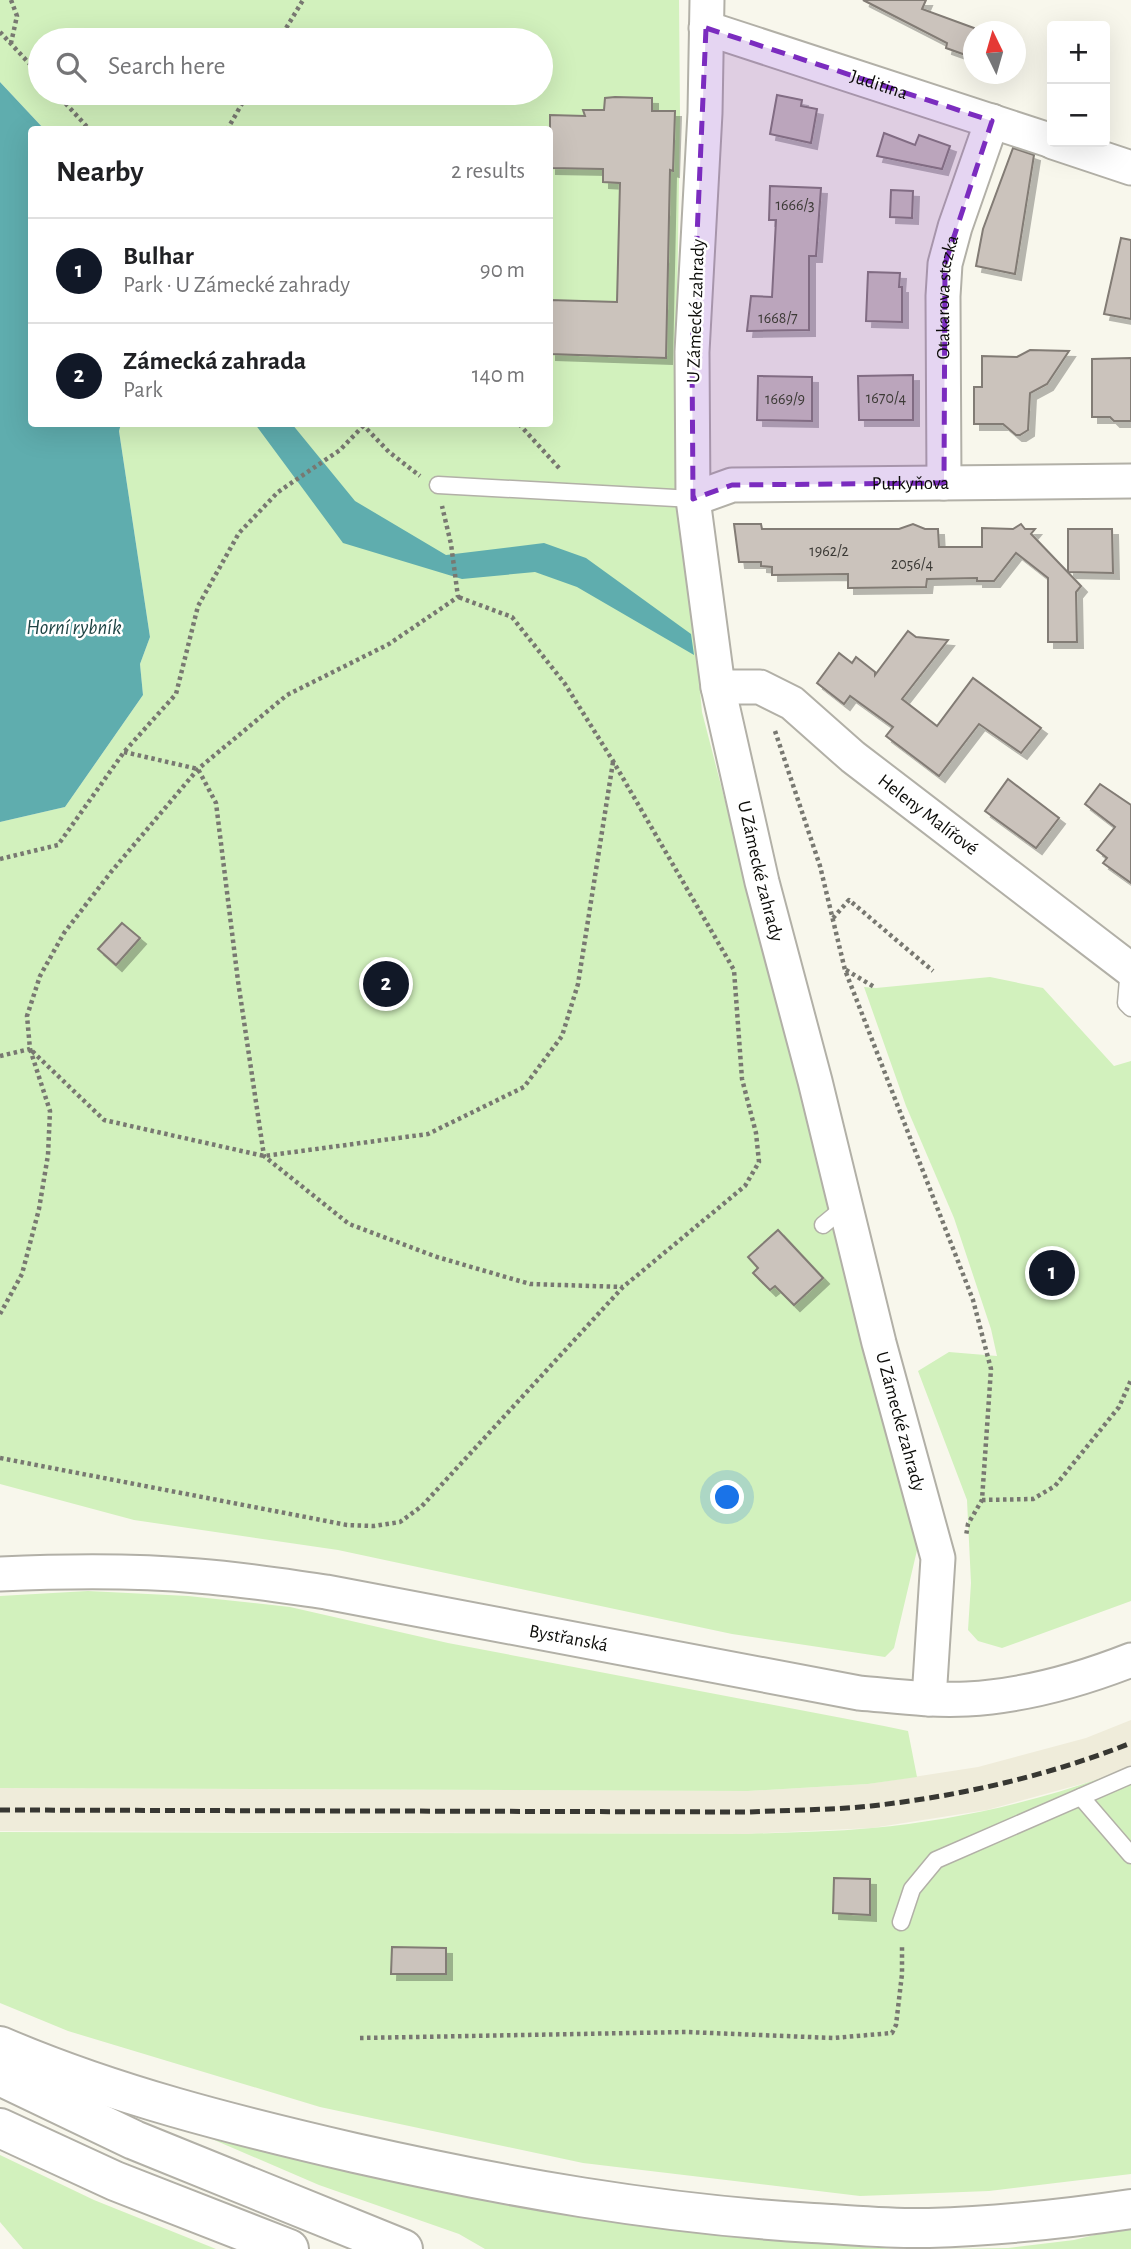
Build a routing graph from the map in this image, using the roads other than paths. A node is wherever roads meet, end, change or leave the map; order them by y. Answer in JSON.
{"nodes":[{"id":1,"x":707,"y":14,"type":"edge"},
{"id":2,"x":992,"y":121,"type":"junction"},
{"id":3,"x":1047,"y":140,"type":"edge"},
{"id":4,"x":1068,"y":147,"type":"edge"},
{"id":5,"x":1131,"y":168,"type":"edge"},
{"id":6,"x":1131,"y":481,"type":"edge"},
{"id":7,"x":944,"y":483,"type":"junction"},
{"id":8,"x":438,"y":485,"type":"road end"},
{"id":9,"x":693,"y":499,"type":"junction"},
{"id":10,"x":718,"y":687,"type":"junction"},
{"id":11,"x":1130,"y":969,"type":"edge"},
{"id":12,"x":1131,"y":1008,"type":"edge"},
{"id":13,"x":0,"y":1574,"type":"edge"},
{"id":14,"x":1131,"y":1660,"type":"edge"},
{"id":15,"x":929,"y":1699,"type":"junction"},
{"id":16,"x":1131,"y":1775,"type":"edge"},
{"id":17,"x":1081,"y":1797,"type":"junction"},
{"id":18,"x":1131,"y":1855,"type":"edge"},
{"id":19,"x":901,"y":1922,"type":"road end"},
{"id":20,"x":0,"y":2046,"type":"edge"},
{"id":21,"x":0,"y":2076,"type":"edge"},
{"id":22,"x":0,"y":2128,"type":"edge"},
{"id":23,"x":1131,"y":2209,"type":"edge"},
{"id":24,"x":289,"y":2249,"type":"edge"},
{"id":25,"x":403,"y":2249,"type":"edge"}],
"edges":[{"from":1,"to":2,"type":"street","name":"Juditina"},
{"from":1,"to":9,"type":"street","name":"U Zámecké zahrady"},
{"from":2,"to":3,"type":"street","name":"Juditina"},
{"from":2,"to":7,"type":"street","name":"Otakarova stezka"},
{"from":4,"to":5,"type":"street","name":"Juditina"},
{"from":6,"to":7,"type":"street","name":"Purkyňova"},
{"from":7,"to":9,"type":"street","name":"Purkyňova"},
{"from":8,"to":9,"type":"lane"},
{"from":9,"to":10,"type":"street","name":"U Zámecké zahrady"},
{"from":10,"to":11,"type":"street","name":"Heleny Malířové"},
{"from":10,"to":15,"type":"street","name":"U Zámecké zahrady"},
{"from":11,"to":12,"type":"lane"},
{"from":13,"to":15,"type":"street","name":"Bystřanská"},
{"from":14,"to":15,"type":"street","name":"Bystřanská"},
{"from":16,"to":17,"type":"lane"},
{"from":17,"to":18,"type":"lane"},
{"from":17,"to":19,"type":"lane"},
{"from":20,"to":23,"type":"highway"},
{"from":21,"to":25,"type":"highway"},
{"from":22,"to":24,"type":"highway"}]}
